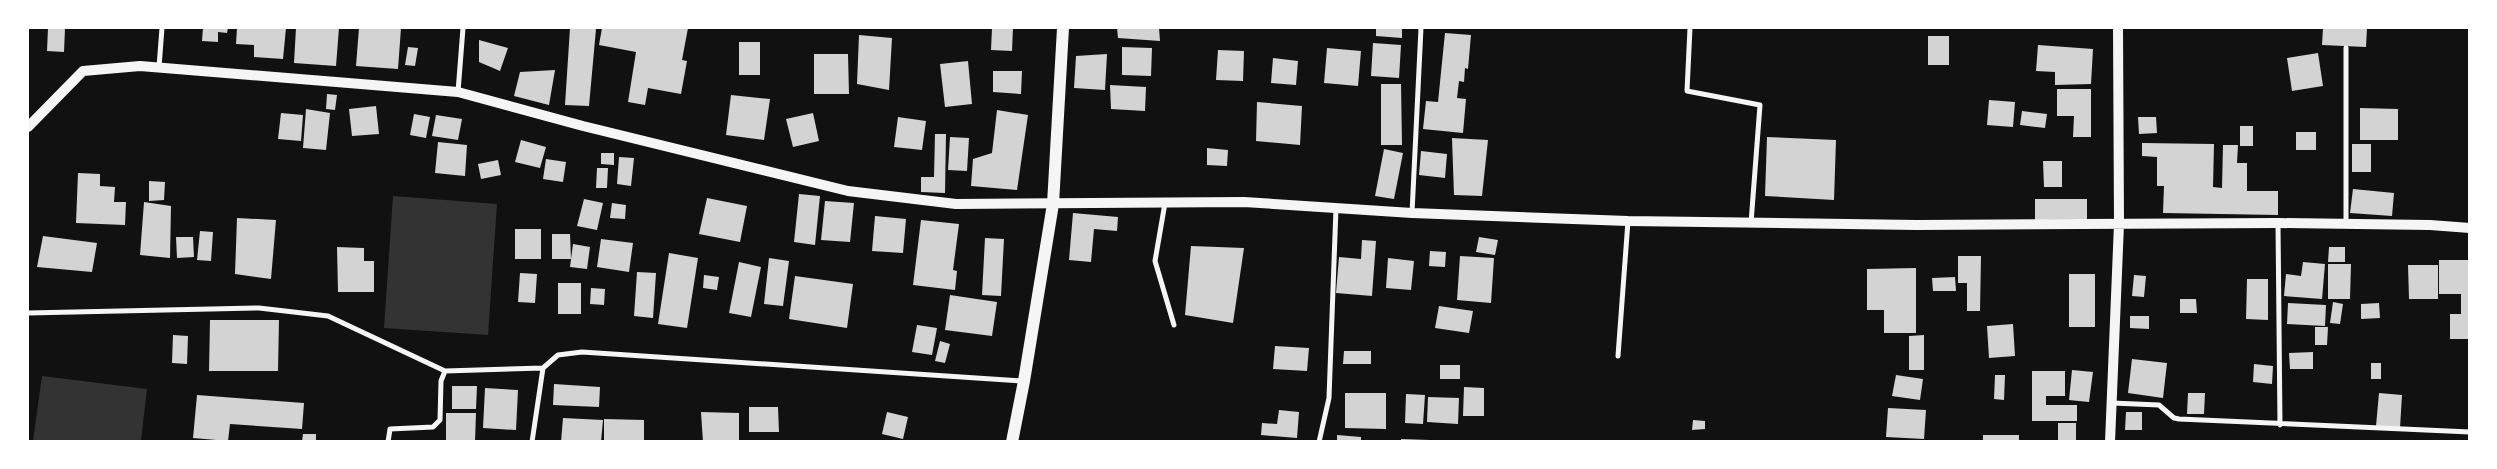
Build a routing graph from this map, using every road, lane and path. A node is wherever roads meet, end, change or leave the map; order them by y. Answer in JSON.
{"nodes":[{"id":1,"x":162,"y":28,"type":"edge"},
{"id":2,"x":464,"y":28,"type":"edge"},
{"id":3,"x":1063,"y":28,"type":"edge"},
{"id":4,"x":1421,"y":28,"type":"edge"},
{"id":5,"x":1690,"y":28,"type":"edge"},
{"id":6,"x":2118,"y":28,"type":"edge"},
{"id":7,"x":2346,"y":48,"type":"dead end"},
{"id":8,"x":159,"y":67,"type":"junction"},
{"id":9,"x":458,"y":92,"type":"junction"},
{"id":10,"x":28,"y":127,"type":"edge"},
{"id":11,"x":1165,"y":203,"type":"junction"},
{"id":12,"x":1052,"y":204,"type":"junction"},
{"id":13,"x":1336,"y":208,"type":"junction"},
{"id":14,"x":1412,"y":213,"type":"junction"},
{"id":15,"x":1628,"y":221,"type":"junction"},
{"id":16,"x":1751,"y":223,"type":"junction"},
{"id":17,"x":2278,"y":223,"type":"junction"},
{"id":18,"x":2120,"y":224,"type":"junction"},
{"id":19,"x":2346,"y":224,"type":"junction"},
{"id":20,"x":2470,"y":228,"type":"edge"},
{"id":21,"x":28,"y":313,"type":"edge"},
{"id":22,"x":1174,"y":325,"type":"dead end"},
{"id":23,"x":1618,"y":356,"type":"dead end"},
{"id":24,"x":544,"y":368,"type":"junction"},
{"id":25,"x":445,"y":371,"type":"junction"},
{"id":26,"x":1024,"y":382,"type":"junction"},
{"id":27,"x":2112,"y":403,"type":"junction"},
{"id":28,"x":2280,"y":425,"type":"junction"},
{"id":29,"x":2470,"y":432,"type":"edge"},
{"id":30,"x":388,"y":442,"type":"edge"},
{"id":31,"x":532,"y":442,"type":"edge"},
{"id":32,"x":1012,"y":442,"type":"edge"},
{"id":33,"x":1319,"y":442,"type":"edge"},
{"id":34,"x":2110,"y":442,"type":"edge"}],
"edges":[{"from":1,"to":8,"type":"street"},
{"from":2,"to":9,"type":"street"},
{"from":3,"to":12,"type":"main road"},
{"from":4,"to":14,"type":"street"},
{"from":5,"to":16,"type":"street"},
{"from":6,"to":18,"type":"main road"},
{"from":7,"to":19,"type":"street"},
{"from":8,"to":9,"type":"main road"},
{"from":8,"to":10,"type":"main road"},
{"from":9,"to":12,"type":"main road"},
{"from":11,"to":12,"type":"main road"},
{"from":11,"to":13,"type":"main road"},
{"from":11,"to":22,"type":"street"},
{"from":12,"to":26,"type":"main road"},
{"from":13,"to":14,"type":"main road"},
{"from":13,"to":33,"type":"street"},
{"from":14,"to":15,"type":"main road"},
{"from":15,"to":16,"type":"main road"},
{"from":15,"to":23,"type":"street"},
{"from":16,"to":18,"type":"main road"},
{"from":17,"to":18,"type":"main road"},
{"from":17,"to":19,"type":"main road"},
{"from":17,"to":28,"type":"street"},
{"from":18,"to":27,"type":"main road"},
{"from":19,"to":20,"type":"main road"},
{"from":21,"to":25,"type":"street"},
{"from":24,"to":25,"type":"street"},
{"from":24,"to":26,"type":"street"},
{"from":24,"to":31,"type":"street"},
{"from":25,"to":30,"type":"street"},
{"from":26,"to":32,"type":"main road"},
{"from":27,"to":28,"type":"street"},
{"from":27,"to":34,"type":"main road"},
{"from":28,"to":29,"type":"street"}]}
